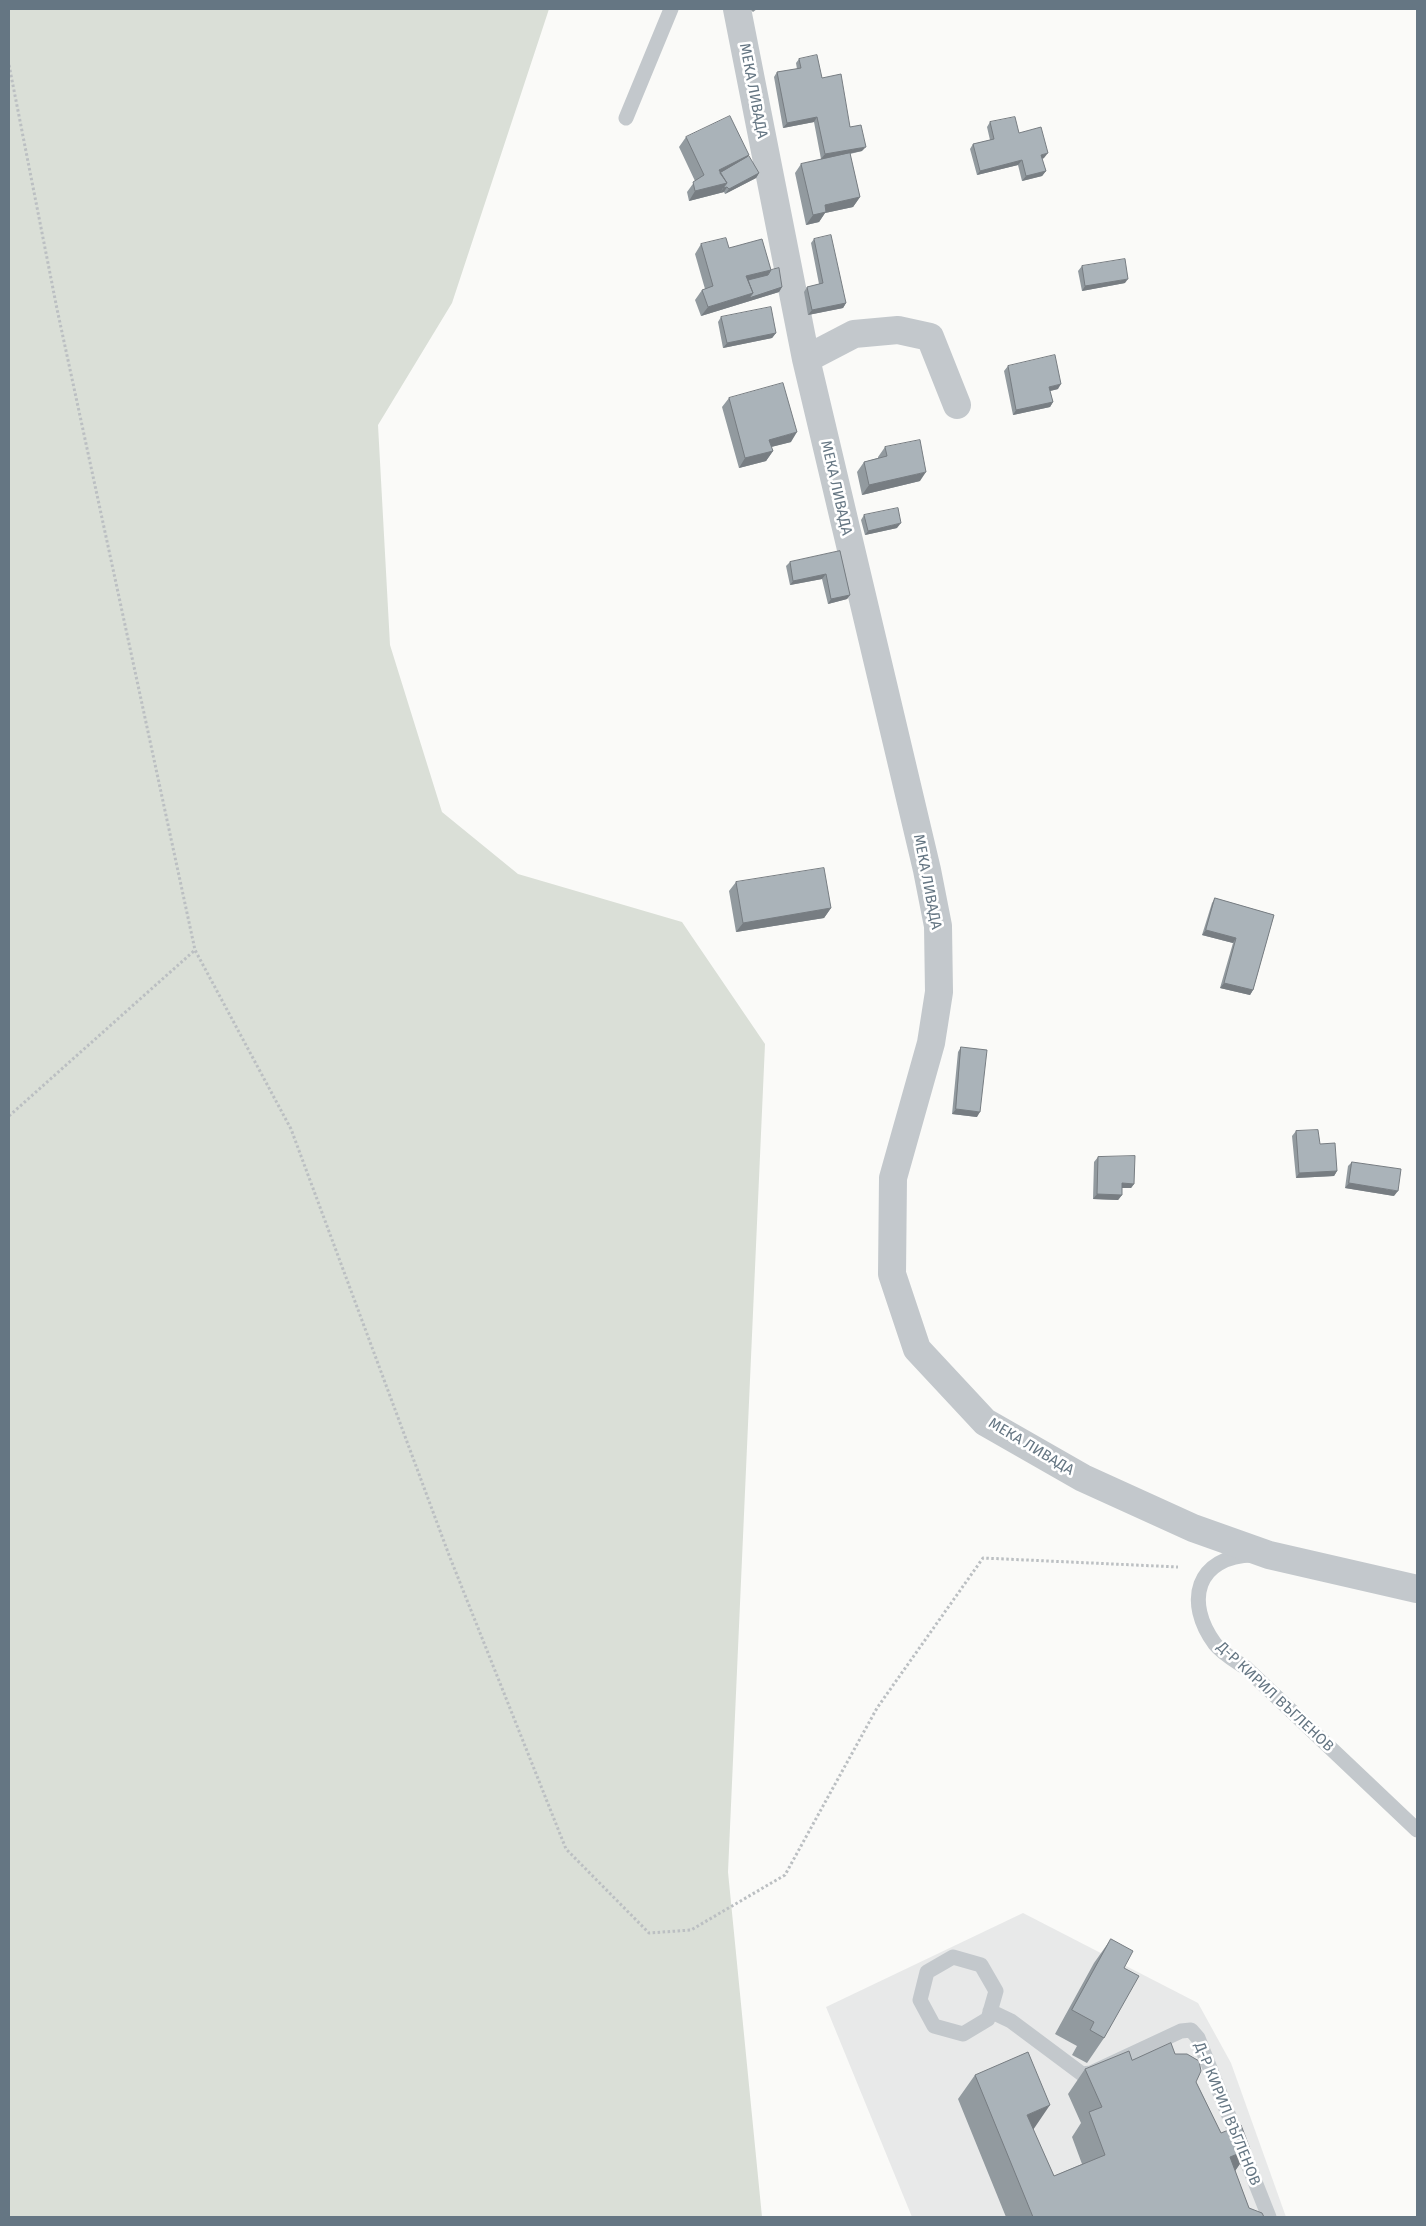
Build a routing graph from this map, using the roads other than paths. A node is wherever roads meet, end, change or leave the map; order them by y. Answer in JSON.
{"nodes":[{"id":1,"x":671,"y":9,"type":"edge"},
{"id":2,"x":737,"y":9,"type":"edge"},
{"id":3,"x":626,"y":118,"type":"dead end"},
{"id":4,"x":806,"y":359,"type":"junction"},
{"id":5,"x":957,"y":405,"type":"dead end"},
{"id":6,"x":1269,"y":1555,"type":"junction"},
{"id":7,"x":1417,"y":1589,"type":"edge"},
{"id":8,"x":1417,"y":1830,"type":"edge"},
{"id":9,"x":990,"y":2011,"type":"junction"},
{"id":10,"x":1269,"y":2217,"type":"edge"}],
"edges":[{"from":1,"to":3,"type":"lane"},
{"from":2,"to":4,"type":"street","name":"МЕКА ЛИВАДА"},
{"from":4,"to":5,"type":"street"},
{"from":4,"to":6,"type":"street","name":"МЕКА ЛИВАДА"},
{"from":6,"to":7,"type":"street","name":"МЕКА ЛИВАДА"},
{"from":6,"to":8,"type":"lane","name":"Д-Р КИРИЛ ВЪГЛЕНОВ"},
{"from":9,"to":9,"type":"lane"},
{"from":9,"to":10,"type":"lane","name":"Д-Р КИРИЛ ВЪГЛЕНОВ"}]}
